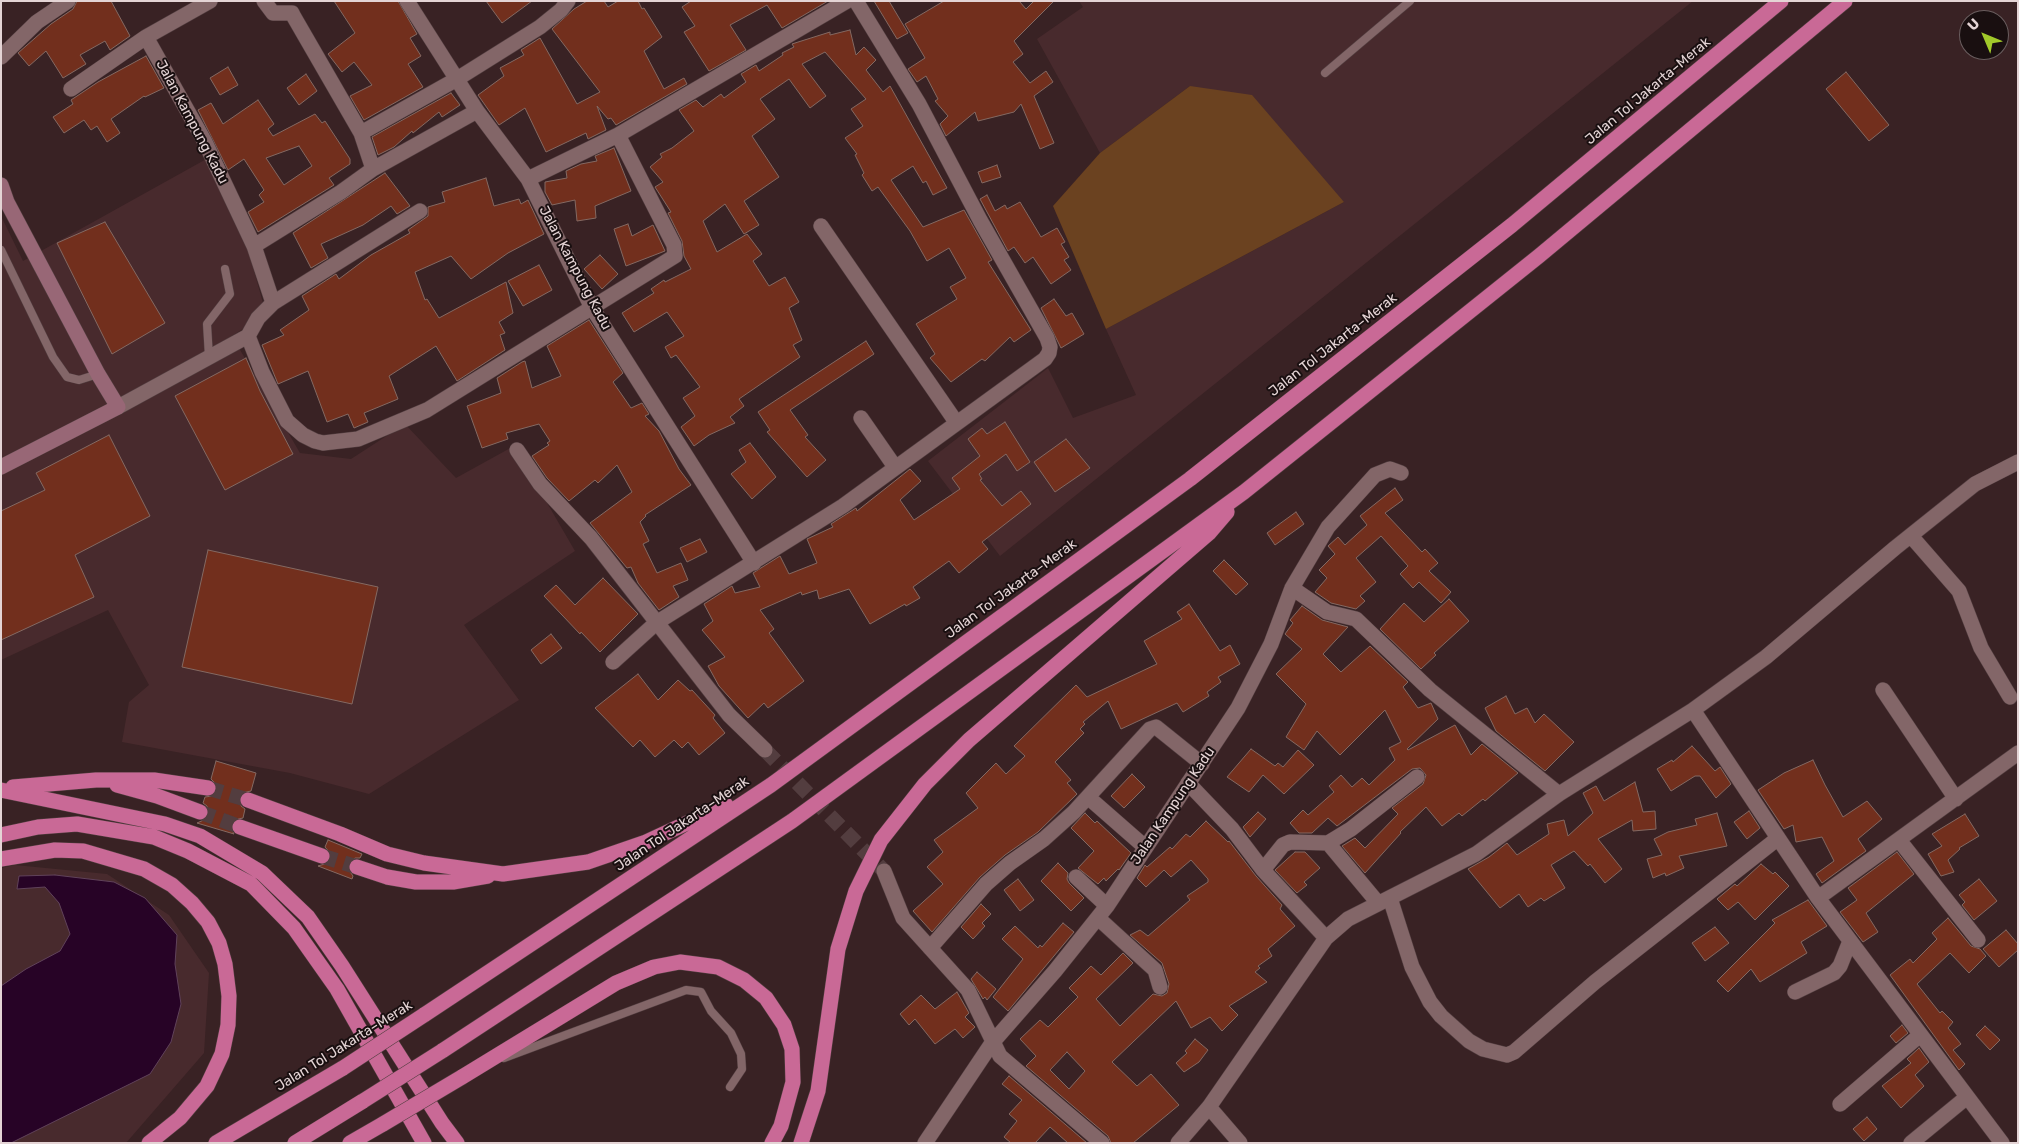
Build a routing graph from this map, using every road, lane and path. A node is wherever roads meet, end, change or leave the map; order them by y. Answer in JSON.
{"nodes":[{"id":1,"x":68,"y":1,"type":"edge"},
{"id":2,"x":210,"y":1,"type":"edge"},
{"id":3,"x":264,"y":1,"type":"edge"},
{"id":4,"x":407,"y":1,"type":"edge"},
{"id":5,"x":568,"y":1,"type":"edge"},
{"id":6,"x":847,"y":1,"type":"edge"},
{"id":7,"x":856,"y":1,"type":"edge"},
{"id":8,"x":1410,"y":1,"type":"edge"},
{"id":9,"x":1781,"y":1,"type":"edge"},
{"id":10,"x":1845,"y":1,"type":"edge"},
{"id":11,"x":146,"y":37,"type":"junction"},
{"id":12,"x":1,"y":56,"type":"edge"},
{"id":13,"x":1325,"y":73,"type":"dead end"},
{"id":14,"x":457,"y":79,"type":"junction"},
{"id":15,"x":71,"y":89,"type":"dead end"},
{"id":16,"x":477,"y":111,"type":"junction"},
{"id":17,"x":360,"y":134,"type":"junction"},
{"id":18,"x":618,"y":135,"type":"junction"},
{"id":19,"x":373,"y":169,"type":"junction"},
{"id":20,"x":528,"y":179,"type":"junction"},
{"id":21,"x":1,"y":185,"type":"edge"},
{"id":22,"x":420,"y":212,"type":"dead end"},
{"id":23,"x":821,"y":226,"type":"dead end"},
{"id":24,"x":254,"y":246,"type":"junction"},
{"id":25,"x":1,"y":250,"type":"edge"},
{"id":26,"x":225,"y":269,"type":"dead end"},
{"id":27,"x":273,"y":303,"type":"junction"},
{"id":28,"x":592,"y":306,"type":"junction"},
{"id":29,"x":248,"y":336,"type":"junction"},
{"id":30,"x":209,"y":357,"type":"junction"},
{"id":31,"x":98,"y":374,"type":"junction"},
{"id":32,"x":118,"y":407,"type":"junction"},
{"id":33,"x":861,"y":418,"type":"dead end"},
{"id":34,"x":956,"y":422,"type":"junction"},
{"id":35,"x":517,"y":450,"type":"dead end"},
{"id":36,"x":2018,"y":462,"type":"edge"},
{"id":37,"x":1,"y":467,"type":"edge"},
{"id":38,"x":895,"y":467,"type":"junction"},
{"id":39,"x":1401,"y":473,"type":"dead end"},
{"id":40,"x":1244,"y":492,"type":"junction"},
{"id":41,"x":1910,"y":536,"type":"junction"},
{"id":42,"x":754,"y":563,"type":"junction"},
{"id":43,"x":1292,"y":588,"type":"junction"},
{"id":44,"x":656,"y":623,"type":"junction"},
{"id":45,"x":613,"y":662,"type":"dead end"},
{"id":46,"x":1883,"y":690,"type":"dead end"},
{"id":47,"x":2010,"y":697,"type":"dead end"},
{"id":48,"x":1693,"y":710,"type":"junction"},
{"id":49,"x":765,"y":750,"type":"tunnel mouth"},
{"id":50,"x":2018,"y":753,"type":"edge"},
{"id":51,"x":1202,"y":764,"type":"junction"},
{"id":52,"x":1417,"y":777,"type":"dead end"},
{"id":53,"x":96,"y":780,"type":"junction"},
{"id":54,"x":1188,"y":783,"type":"junction"},
{"id":55,"x":771,"y":785,"type":"junction"},
{"id":56,"x":208,"y":788,"type":"tunnel mouth"},
{"id":57,"x":1,"y":789,"type":"edge"},
{"id":58,"x":1559,"y":794,"type":"junction"},
{"id":59,"x":1089,"y":798,"type":"junction"},
{"id":60,"x":248,"y":800,"type":"tunnel mouth"},
{"id":61,"x":1956,"y":800,"type":"junction"},
{"id":62,"x":200,"y":812,"type":"tunnel mouth"},
{"id":63,"x":1,"y":824,"type":"edge"},
{"id":64,"x":38,"y":827,"type":"junction"},
{"id":65,"x":240,"y":827,"type":"tunnel mouth"},
{"id":66,"x":1,"y":835,"type":"edge"},
{"id":67,"x":1777,"y":839,"type":"junction"},
{"id":68,"x":1899,"y":840,"type":"junction"},
{"id":69,"x":1328,"y":843,"type":"junction"},
{"id":70,"x":1145,"y":846,"type":"junction"},
{"id":71,"x":322,"y":856,"type":"tunnel mouth"},
{"id":72,"x":1,"y":859,"type":"edge"},
{"id":73,"x":357,"y":867,"type":"tunnel mouth"},
{"id":74,"x":1263,"y":870,"type":"junction"},
{"id":75,"x":884,"y":871,"type":"tunnel mouth"},
{"id":76,"x":502,"y":874,"type":"junction"},
{"id":77,"x":1076,"y":877,"type":"dead end"},
{"id":78,"x":1818,"y":898,"type":"junction"},
{"id":79,"x":1384,"y":900,"type":"junction"},
{"id":80,"x":1102,"y":912,"type":"junction"},
{"id":81,"x":1326,"y":938,"type":"junction"},
{"id":82,"x":1978,"y":940,"type":"dead end"},
{"id":83,"x":1850,"y":941,"type":"junction"},
{"id":84,"x":930,"y":948,"type":"junction"},
{"id":85,"x":1160,"y":987,"type":"dead end"},
{"id":86,"x":1795,"y":992,"type":"dead end"},
{"id":87,"x":1920,"y":1035,"type":"junction"},
{"id":88,"x":992,"y":1043,"type":"junction"},
{"id":89,"x":477,"y":1068,"type":"junction"},
{"id":90,"x":730,"y":1087,"type":"dead end"},
{"id":91,"x":1967,"y":1097,"type":"junction"},
{"id":92,"x":1840,"y":1104,"type":"dead end"},
{"id":93,"x":1209,"y":1107,"type":"junction"},
{"id":94,"x":149,"y":1143,"type":"edge"},
{"id":95,"x":216,"y":1143,"type":"edge"},
{"id":96,"x":296,"y":1143,"type":"edge"},
{"id":97,"x":350,"y":1143,"type":"edge"},
{"id":98,"x":424,"y":1143,"type":"edge"},
{"id":99,"x":457,"y":1143,"type":"edge"},
{"id":100,"x":772,"y":1143,"type":"edge"},
{"id":101,"x":801,"y":1143,"type":"edge"},
{"id":102,"x":925,"y":1143,"type":"edge"},
{"id":103,"x":1102,"y":1143,"type":"edge"},
{"id":104,"x":1178,"y":1143,"type":"edge"},
{"id":105,"x":1240,"y":1143,"type":"edge"},
{"id":106,"x":1911,"y":1143,"type":"edge"},
{"id":107,"x":2002,"y":1143,"type":"edge"}],
"edges":[{"from":1,"to":12,"type":"street"},
{"from":2,"to":11,"type":"street"},
{"from":3,"to":17,"type":"street"},
{"from":4,"to":14,"type":"street","name":"Jalan Kampung Kadu"},
{"from":5,"to":14,"type":"street"},
{"from":6,"to":18,"type":"street"},
{"from":7,"to":34,"type":"street"},
{"from":8,"to":13,"type":"lane"},
{"from":9,"to":55,"type":"highway","name":"Jalan Tol Jakarta–Merak"},
{"from":10,"to":40,"type":"highway"},
{"from":11,"to":15,"type":"street"},
{"from":11,"to":24,"type":"street","name":"Jalan Kampung Kadu"},
{"from":14,"to":16,"type":"street","name":"Jalan Kampung Kadu"},
{"from":14,"to":17,"type":"street"},
{"from":16,"to":19,"type":"street"},
{"from":16,"to":20,"type":"street","name":"Jalan Kampung Kadu"},
{"from":17,"to":19,"type":"street"},
{"from":18,"to":20,"type":"street"},
{"from":18,"to":28,"type":"street"},
{"from":19,"to":24,"type":"street"},
{"from":20,"to":28,"type":"street","name":"Jalan Kampung Kadu"},
{"from":21,"to":31,"type":"street"},
{"from":22,"to":27,"type":"street"},
{"from":23,"to":34,"type":"street"},
{"from":24,"to":27,"type":"street","name":"Jalan Kampung Kadu"},
{"from":25,"to":31,"type":"lane"},
{"from":26,"to":30,"type":"lane"},
{"from":27,"to":29,"type":"street"},
{"from":28,"to":29,"type":"street"},
{"from":28,"to":42,"type":"street","name":"Jalan Kampung Kadu"},
{"from":29,"to":30,"type":"street"},
{"from":30,"to":32,"type":"street"},
{"from":31,"to":32,"type":"street"},
{"from":32,"to":37,"type":"street"},
{"from":33,"to":38,"type":"street"},
{"from":34,"to":38,"type":"street"},
{"from":35,"to":44,"type":"street"},
{"from":36,"to":41,"type":"street"},
{"from":38,"to":42,"type":"street"},
{"from":39,"to":43,"type":"street","name":"Jalan Kampung Kadu"},
{"from":40,"to":96,"type":"highway","bridge":true},
{"from":40,"to":101,"type":"highway"},
{"from":41,"to":47,"type":"street"},
{"from":41,"to":48,"type":"street"},
{"from":42,"to":44,"type":"street"},
{"from":43,"to":51,"type":"street","name":"Jalan Kampung Kadu"},
{"from":43,"to":58,"type":"street"},
{"from":44,"to":45,"type":"street"},
{"from":44,"to":49,"type":"street"},
{"from":46,"to":61,"type":"street"},
{"from":48,"to":58,"type":"street"},
{"from":48,"to":67,"type":"street"},
{"from":50,"to":61,"type":"street"},
{"from":51,"to":54,"type":"street","name":"Jalan Kampung Kadu"},
{"from":51,"to":59,"type":"street"},
{"from":52,"to":69,"type":"street"},
{"from":53,"to":56,"type":"highway"},
{"from":53,"to":57,"type":"highway"},
{"from":53,"to":62,"type":"highway"},
{"from":54,"to":70,"type":"street","name":"Jalan Kampung Kadu"},
{"from":54,"to":74,"type":"street"},
{"from":55,"to":76,"type":"highway"},
{"from":55,"to":95,"type":"highway","name":"Jalan Tol Jakarta–Merak","bridge":true},
{"from":57,"to":99,"type":"highway"},
{"from":58,"to":79,"type":"street"},
{"from":59,"to":70,"type":"street"},
{"from":59,"to":84,"type":"street"},
{"from":60,"to":76,"type":"highway"},
{"from":61,"to":68,"type":"street"},
{"from":63,"to":64,"type":"highway"},
{"from":64,"to":66,"type":"highway"},
{"from":64,"to":98,"type":"highway"},
{"from":65,"to":71,"type":"highway"},
{"from":67,"to":78,"type":"street"},
{"from":67,"to":79,"type":"street"},
{"from":68,"to":78,"type":"street"},
{"from":68,"to":82,"type":"street"},
{"from":69,"to":74,"type":"street"},
{"from":69,"to":79,"type":"street"},
{"from":70,"to":80,"type":"street","name":"Jalan Kampung Kadu"},
{"from":72,"to":94,"type":"highway"},
{"from":73,"to":76,"type":"highway"},
{"from":74,"to":81,"type":"street"},
{"from":75,"to":84,"type":"street"},
{"from":77,"to":80,"type":"street"},
{"from":78,"to":83,"type":"street"},
{"from":79,"to":81,"type":"street"},
{"from":80,"to":85,"type":"street"},
{"from":80,"to":88,"type":"street","name":"Jalan Kampung Kadu"},
{"from":81,"to":93,"type":"street"},
{"from":83,"to":86,"type":"street"},
{"from":83,"to":87,"type":"street"},
{"from":84,"to":88,"type":"street"},
{"from":87,"to":91,"type":"street"},
{"from":87,"to":92,"type":"street"},
{"from":88,"to":102,"type":"street","name":"Jalan Kampung Kadu"},
{"from":88,"to":103,"type":"street"},
{"from":89,"to":90,"type":"lane"},
{"from":89,"to":97,"type":"highway","bridge":true},
{"from":89,"to":100,"type":"highway"},
{"from":91,"to":106,"type":"street"},
{"from":91,"to":107,"type":"street"},
{"from":93,"to":104,"type":"street"},
{"from":93,"to":105,"type":"street"}]}
